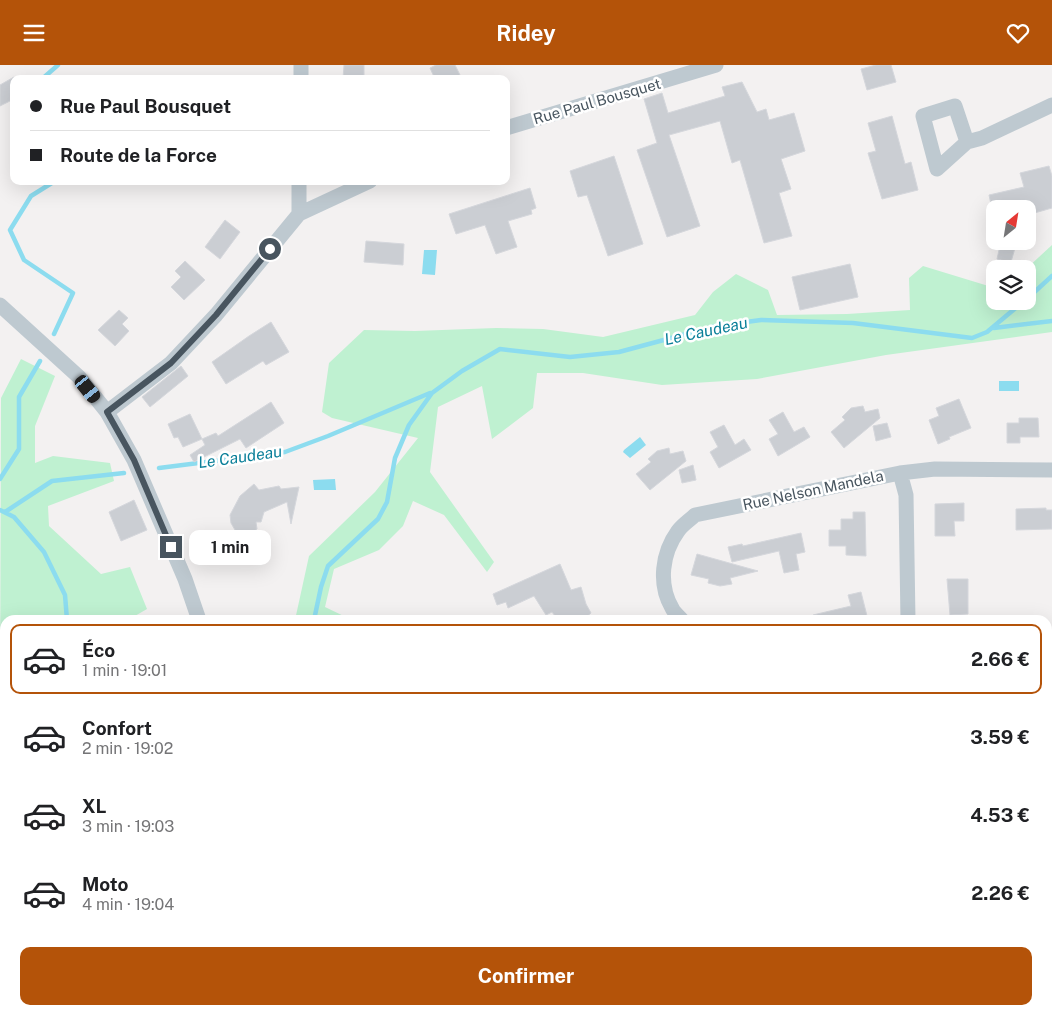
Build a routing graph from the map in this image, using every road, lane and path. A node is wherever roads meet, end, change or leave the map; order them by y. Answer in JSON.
{"nodes":[{"id":1,"x":716,"y":65,"type":"edge"},
{"id":2,"x":1052,"y":105,"type":"edge"},
{"id":3,"x":510,"y":126,"type":"edge"},
{"id":4,"x":967,"y":142,"type":"dead end"},
{"id":5,"x":299,"y":185,"type":"edge"},
{"id":6,"x":361,"y":185,"type":"edge"},
{"id":7,"x":299,"y":214,"type":"junction"},
{"id":8,"x":0,"y":305,"type":"edge"},
{"id":9,"x":107,"y":412,"type":"junction"},
{"id":10,"x":1052,"y":470,"type":"edge"},
{"id":11,"x":900,"y":473,"type":"junction"},
{"id":12,"x":197,"y":615,"type":"edge"},
{"id":13,"x":677,"y":615,"type":"edge"},
{"id":14,"x":908,"y":615,"type":"edge"}],
"edges":[{"from":1,"to":3,"type":"street","name":"Rue Paul Bousquet"},
{"from":2,"to":4,"type":"street"},
{"from":5,"to":7,"type":"street"},
{"from":6,"to":7,"type":"street"},
{"from":7,"to":9,"type":"street"},
{"from":8,"to":9,"type":"street"},
{"from":9,"to":12,"type":"street"},
{"from":10,"to":11,"type":"street","name":"Rue Nelson Mandela"},
{"from":11,"to":13,"type":"street","name":"Rue Nelson Mandela"},
{"from":11,"to":14,"type":"street"}]}
